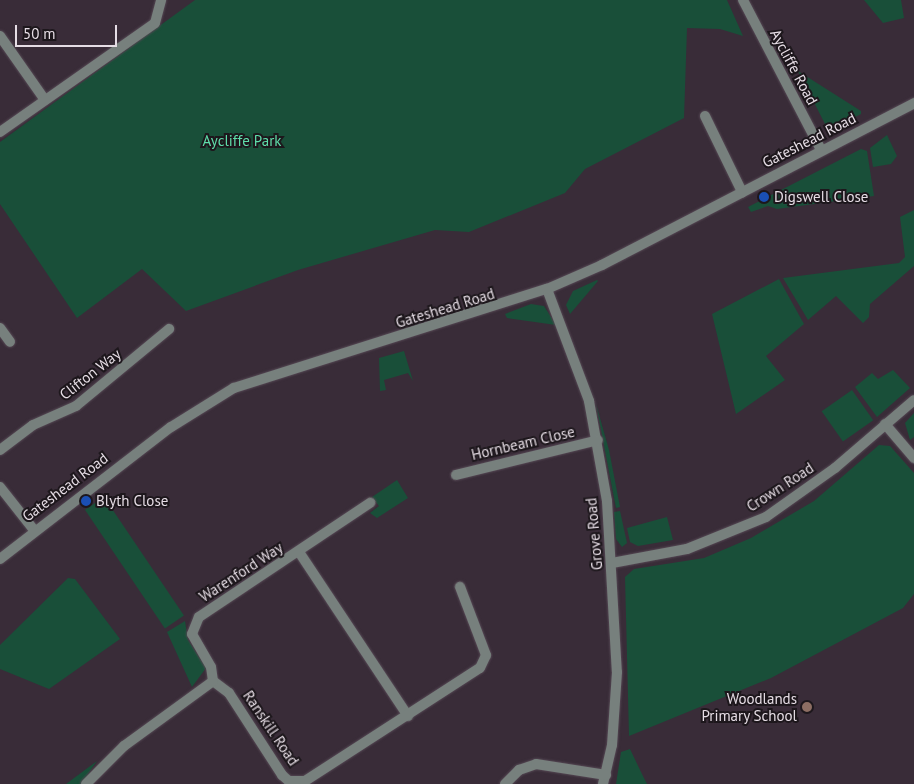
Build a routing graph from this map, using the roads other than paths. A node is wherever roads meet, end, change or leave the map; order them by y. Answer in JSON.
{"nodes":[{"id":1,"x":161,"y":0,"type":"edge"},
{"id":2,"x":743,"y":0,"type":"edge"},
{"id":3,"x":0,"y":36,"type":"edge"},
{"id":4,"x":44,"y":100,"type":"junction"},
{"id":5,"x":914,"y":103,"type":"edge"},
{"id":6,"x":705,"y":116,"type":"dead end"},
{"id":7,"x":0,"y":132,"type":"edge"},
{"id":8,"x":820,"y":148,"type":"junction"},
{"id":9,"x":742,"y":192,"type":"junction"},
{"id":10,"x":546,"y":289,"type":"junction"},
{"id":11,"x":0,"y":328,"type":"edge"},
{"id":12,"x":169,"y":329,"type":"dead end"},
{"id":13,"x":10,"y":342,"type":"dead end"},
{"id":14,"x":914,"y":400,"type":"edge"},
{"id":15,"x":885,"y":424,"type":"junction"},
{"id":16,"x":598,"y":440,"type":"junction"},
{"id":17,"x":0,"y":450,"type":"edge"},
{"id":18,"x":914,"y":458,"type":"edge"},
{"id":19,"x":456,"y":475,"type":"dead end"},
{"id":20,"x":0,"y":487,"type":"edge"},
{"id":21,"x":370,"y":503,"type":"dead end"},
{"id":22,"x":34,"y":530,"type":"junction"},
{"id":23,"x":299,"y":552,"type":"junction"},
{"id":24,"x":0,"y":559,"type":"edge"},
{"id":25,"x":612,"y":563,"type":"junction"},
{"id":26,"x":460,"y":587,"type":"dead end"},
{"id":27,"x":213,"y":681,"type":"junction"},
{"id":28,"x":408,"y":716,"type":"junction"},
{"id":29,"x":604,"y":780,"type":"edge"},
{"id":30,"x":86,"y":784,"type":"edge"},
{"id":31,"x":505,"y":784,"type":"edge"}],
"edges":[{"from":1,"to":4,"type":"street"},
{"from":2,"to":8,"type":"street","name":"Aycliffe Road"},
{"from":3,"to":4,"type":"street"},
{"from":4,"to":7,"type":"street"},
{"from":5,"to":8,"type":"street","name":"Gateshead Road"},
{"from":6,"to":9,"type":"street"},
{"from":8,"to":9,"type":"street","name":"Gateshead Road"},
{"from":9,"to":10,"type":"street","name":"Gateshead Road"},
{"from":10,"to":16,"type":"street","name":"Grove Road"},
{"from":10,"to":22,"type":"street","name":"Gateshead Road"},
{"from":11,"to":13,"type":"street"},
{"from":12,"to":17,"type":"street","name":"Clifton Way"},
{"from":14,"to":15,"type":"street","name":"Crown Road"},
{"from":15,"to":18,"type":"street"},
{"from":15,"to":25,"type":"street","name":"Crown Road"},
{"from":16,"to":19,"type":"street","name":"Hornbeam Close"},
{"from":16,"to":25,"type":"street","name":"Grove Road"},
{"from":20,"to":22,"type":"street"},
{"from":21,"to":23,"type":"street","name":"Warenford Way"},
{"from":22,"to":24,"type":"street","name":"Gateshead Road"},
{"from":23,"to":27,"type":"street","name":"Warenford Way"},
{"from":23,"to":28,"type":"street"},
{"from":25,"to":29,"type":"street","name":"Grove Road"},
{"from":26,"to":28,"type":"street","name":"Ranskill Road"},
{"from":27,"to":28,"type":"street","name":"Ranskill Road"},
{"from":27,"to":30,"type":"street"},
{"from":29,"to":31,"type":"street"}]}
